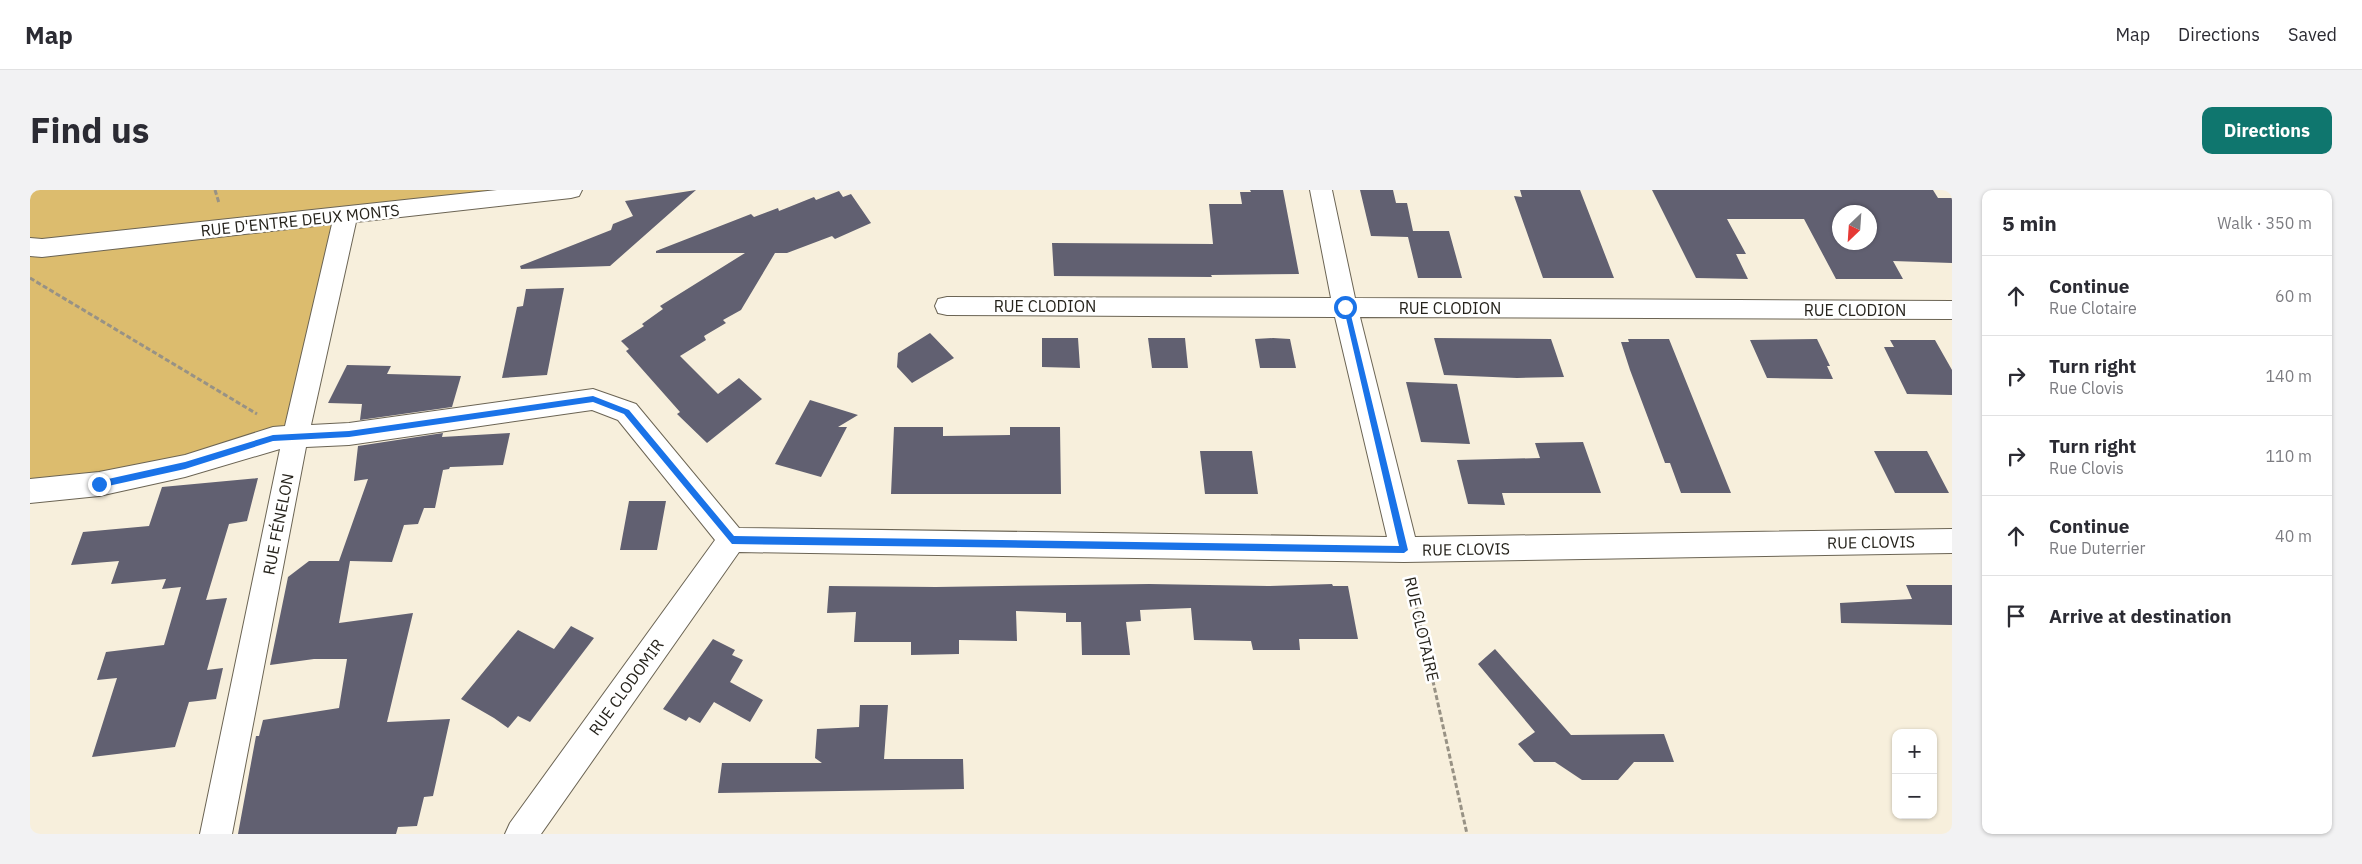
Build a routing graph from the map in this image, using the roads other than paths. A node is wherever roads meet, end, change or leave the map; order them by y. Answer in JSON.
{"nodes":[{"id":1,"x":571,"y":190,"type":"edge"},
{"id":2,"x":1320,"y":190,"type":"edge"},
{"id":3,"x":344,"y":215,"type":"junction"},
{"id":4,"x":30,"y":247,"type":"edge"},
{"id":5,"x":947,"y":306,"type":"dead end"},
{"id":6,"x":1345,"y":307,"type":"junction"},
{"id":7,"x":1952,"y":310,"type":"edge"},
{"id":8,"x":295,"y":438,"type":"junction"},
{"id":9,"x":30,"y":490,"type":"edge"},
{"id":10,"x":732,"y":540,"type":"junction"},
{"id":11,"x":1952,"y":541,"type":"edge"},
{"id":12,"x":1404,"y":550,"type":"junction"},
{"id":13,"x":216,"y":834,"type":"edge"},
{"id":14,"x":521,"y":834,"type":"edge"}],
"edges":[{"from":1,"to":3,"type":"street","name":"RUE D'ENTRE DEUX MONTS"},
{"from":2,"to":6,"type":"street"},
{"from":3,"to":4,"type":"street","name":"RUE D'ENTRE DEUX MONTS"},
{"from":3,"to":8,"type":"street","name":"RUE FÉNELON"},
{"from":5,"to":6,"type":"street","name":"RUE CLODION"},
{"from":6,"to":7,"type":"street","name":"RUE CLODION"},
{"from":6,"to":12,"type":"street"},
{"from":8,"to":9,"type":"street"},
{"from":8,"to":10,"type":"street"},
{"from":8,"to":13,"type":"street","name":"RUE FÉNELON"},
{"from":10,"to":12,"type":"street","name":"RUE CLOVIS"},
{"from":10,"to":14,"type":"street","name":"RUE CLODOMIR"},
{"from":11,"to":12,"type":"street","name":"RUE CLOVIS"}]}
